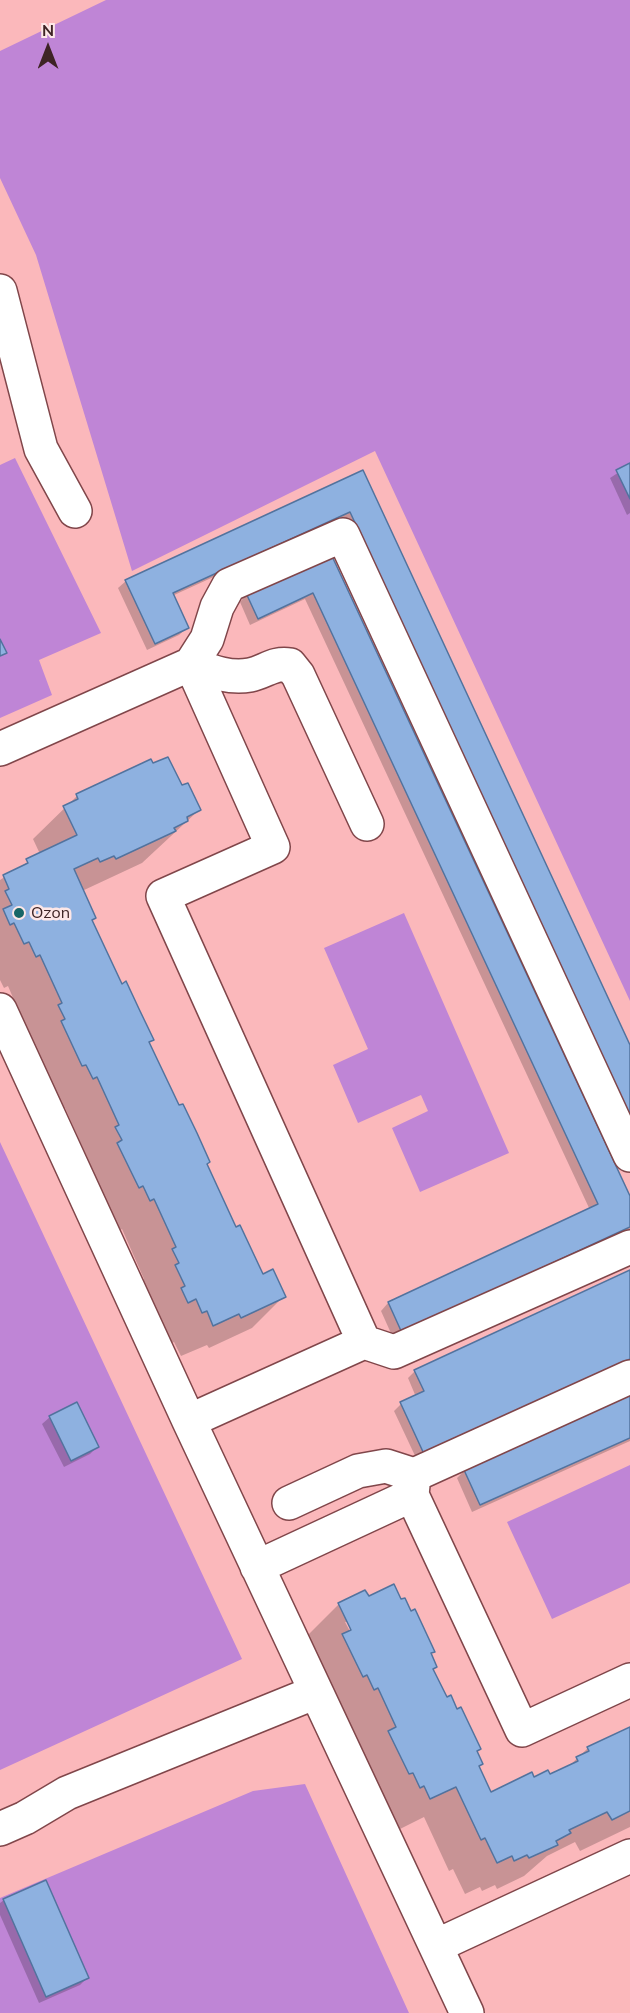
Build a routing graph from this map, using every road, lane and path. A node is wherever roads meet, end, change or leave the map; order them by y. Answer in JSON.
{"nodes":[{"id":1,"x":0,"y":291,"type":"edge"},
{"id":2,"x":75,"y":511,"type":"dead end"},
{"id":3,"x":191,"y":664,"type":"junction"},
{"id":4,"x":0,"y":750,"type":"edge"},
{"id":5,"x":367,"y":824,"type":"dead end"},
{"id":6,"x":0,"y":1010,"type":"edge"},
{"id":7,"x":630,"y":1155,"type":"edge"},
{"id":8,"x":630,"y":1247,"type":"edge"},
{"id":9,"x":364,"y":1342,"type":"junction"},
{"id":10,"x":630,"y":1377,"type":"edge"},
{"id":11,"x":189,"y":1421,"type":"junction"},
{"id":12,"x":413,"y":1485,"type":"junction"},
{"id":13,"x":289,"y":1503,"type":"dead end"},
{"id":14,"x":257,"y":1567,"type":"junction"},
{"id":15,"x":630,"y":1680,"type":"edge"},
{"id":16,"x":320,"y":1700,"type":"junction"},
{"id":17,"x":13,"y":1824,"type":"edge"},
{"id":18,"x":630,"y":1856,"type":"edge"},
{"id":19,"x":436,"y":1946,"type":"junction"},
{"id":20,"x":467,"y":2013,"type":"edge"}],
"edges":[{"from":1,"to":2,"type":"lane"},
{"from":3,"to":4,"type":"lane"},
{"from":3,"to":5,"type":"lane"},
{"from":3,"to":7,"type":"lane"},
{"from":3,"to":9,"type":"lane"},
{"from":6,"to":11,"type":"lane"},
{"from":8,"to":9,"type":"lane"},
{"from":9,"to":11,"type":"lane"},
{"from":10,"to":12,"type":"lane"},
{"from":11,"to":14,"type":"lane"},
{"from":12,"to":13,"type":"lane"},
{"from":12,"to":14,"type":"lane"},
{"from":12,"to":15,"type":"lane"},
{"from":14,"to":16,"type":"lane"},
{"from":16,"to":17,"type":"lane"},
{"from":16,"to":19,"type":"lane"},
{"from":18,"to":19,"type":"lane"},
{"from":19,"to":20,"type":"lane"}]}
